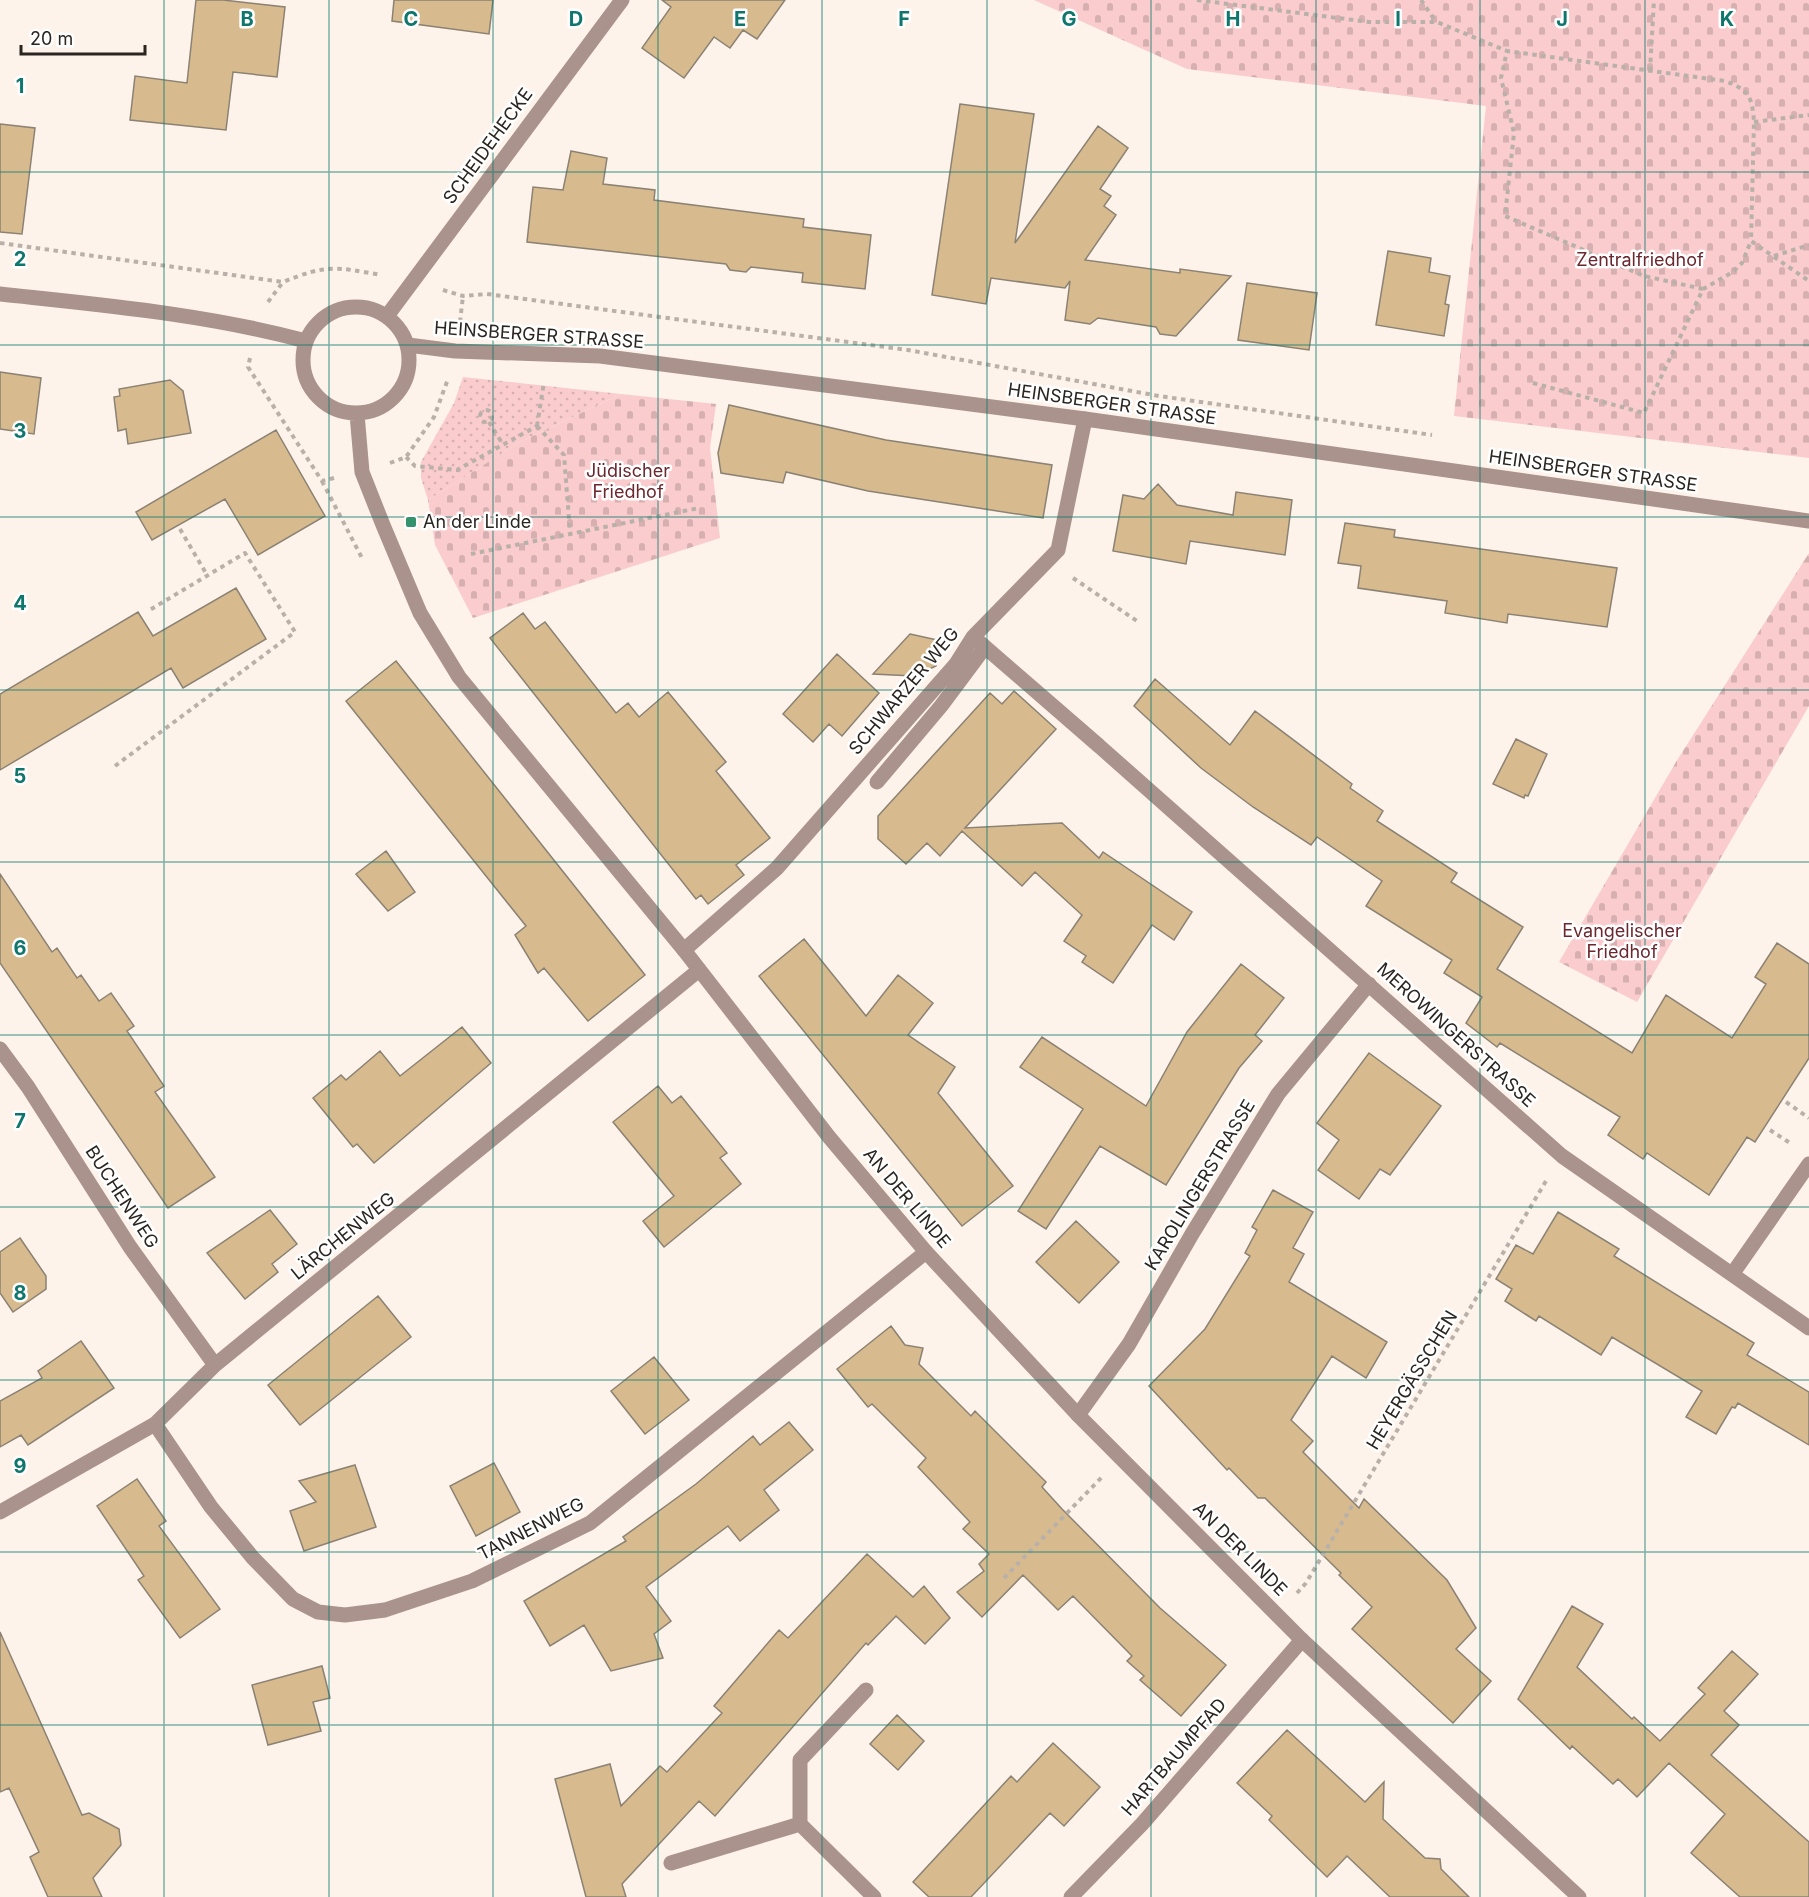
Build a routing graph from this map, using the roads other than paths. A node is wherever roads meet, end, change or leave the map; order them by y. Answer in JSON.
{"nodes":[{"id":1,"x":622,"y":0,"type":"edge"},
{"id":2,"x":0,"y":294,"type":"edge"},
{"id":3,"x":387,"y":316,"type":"junction"},
{"id":4,"x":306,"y":341,"type":"junction"},
{"id":5,"x":408,"y":345,"type":"junction"},
{"id":6,"x":357,"y":414,"type":"junction"},
{"id":7,"x":1085,"y":419,"type":"junction"},
{"id":8,"x":1809,"y":521,"type":"edge"},
{"id":9,"x":979,"y":642,"type":"junction"},
{"id":10,"x":877,"y":782,"type":"dead end"},
{"id":11,"x":684,"y":950,"type":"junction"},
{"id":12,"x":699,"y":970,"type":"junction"},
{"id":13,"x":1369,"y":984,"type":"junction"},
{"id":14,"x":0,"y":1050,"type":"edge"},
{"id":15,"x":1809,"y":1164,"type":"edge"},
{"id":16,"x":927,"y":1252,"type":"junction"},
{"id":17,"x":1733,"y":1273,"type":"junction"},
{"id":18,"x":1809,"y":1328,"type":"edge"},
{"id":19,"x":215,"y":1365,"type":"junction"},
{"id":20,"x":1078,"y":1415,"type":"junction"},
{"id":21,"x":155,"y":1424,"type":"junction"},
{"id":22,"x":0,"y":1512,"type":"edge"},
{"id":23,"x":1302,"y":1640,"type":"junction"},
{"id":24,"x":866,"y":1690,"type":"dead end"},
{"id":25,"x":801,"y":1824,"type":"junction"},
{"id":26,"x":671,"y":1863,"type":"dead end"},
{"id":27,"x":874,"y":1897,"type":"edge"},
{"id":28,"x":1071,"y":1897,"type":"edge"},
{"id":29,"x":1580,"y":1897,"type":"edge"}],
"edges":[{"from":1,"to":3,"type":"street","name":"SCHEIDEHECKE"},
{"from":2,"to":4,"type":"street"},
{"from":3,"to":4,"type":"street"},
{"from":3,"to":5,"type":"street","name":"HEINSBERGER STRASSE"},
{"from":4,"to":6,"type":"street"},
{"from":5,"to":6,"type":"street","name":"HEINSBERGER STRASSE"},
{"from":5,"to":7,"type":"street","name":"HEINSBERGER STRASSE"},
{"from":6,"to":11,"type":"street","name":"AN DER LINDE"},
{"from":7,"to":8,"type":"street","name":"HEINSBERGER STRASSE"},
{"from":7,"to":9,"type":"street","name":"SCHWARZER WEG"},
{"from":9,"to":10,"type":"street"},
{"from":9,"to":11,"type":"street","name":"SCHWARZER WEG"},
{"from":9,"to":13,"type":"street","name":"MEROWINGERSTRASSE"},
{"from":11,"to":12,"type":"street","name":"AN DER LINDE"},
{"from":12,"to":16,"type":"street","name":"AN DER LINDE"},
{"from":12,"to":19,"type":"street","name":"LÄRCHENWEG"},
{"from":13,"to":17,"type":"street","name":"MEROWINGERSTRASSE"},
{"from":13,"to":20,"type":"street","name":"KAROLINGERSTRASSE"},
{"from":14,"to":19,"type":"street","name":"BUCHENWEG"},
{"from":15,"to":17,"type":"street"},
{"from":16,"to":20,"type":"street","name":"AN DER LINDE"},
{"from":16,"to":21,"type":"street","name":"TANNENWEG"},
{"from":17,"to":18,"type":"street","name":"MEROWINGERSTRASSE"},
{"from":19,"to":21,"type":"street","name":"LÄRCHENWEG"},
{"from":20,"to":23,"type":"street","name":"AN DER LINDE"},
{"from":21,"to":22,"type":"street","name":"LÄRCHENWEG"},
{"from":23,"to":28,"type":"street","name":"HARTBAUMPFAD"},
{"from":23,"to":29,"type":"street","name":"AN DER LINDE"},
{"from":24,"to":25,"type":"street"},
{"from":25,"to":26,"type":"street"},
{"from":25,"to":27,"type":"street"}]}
